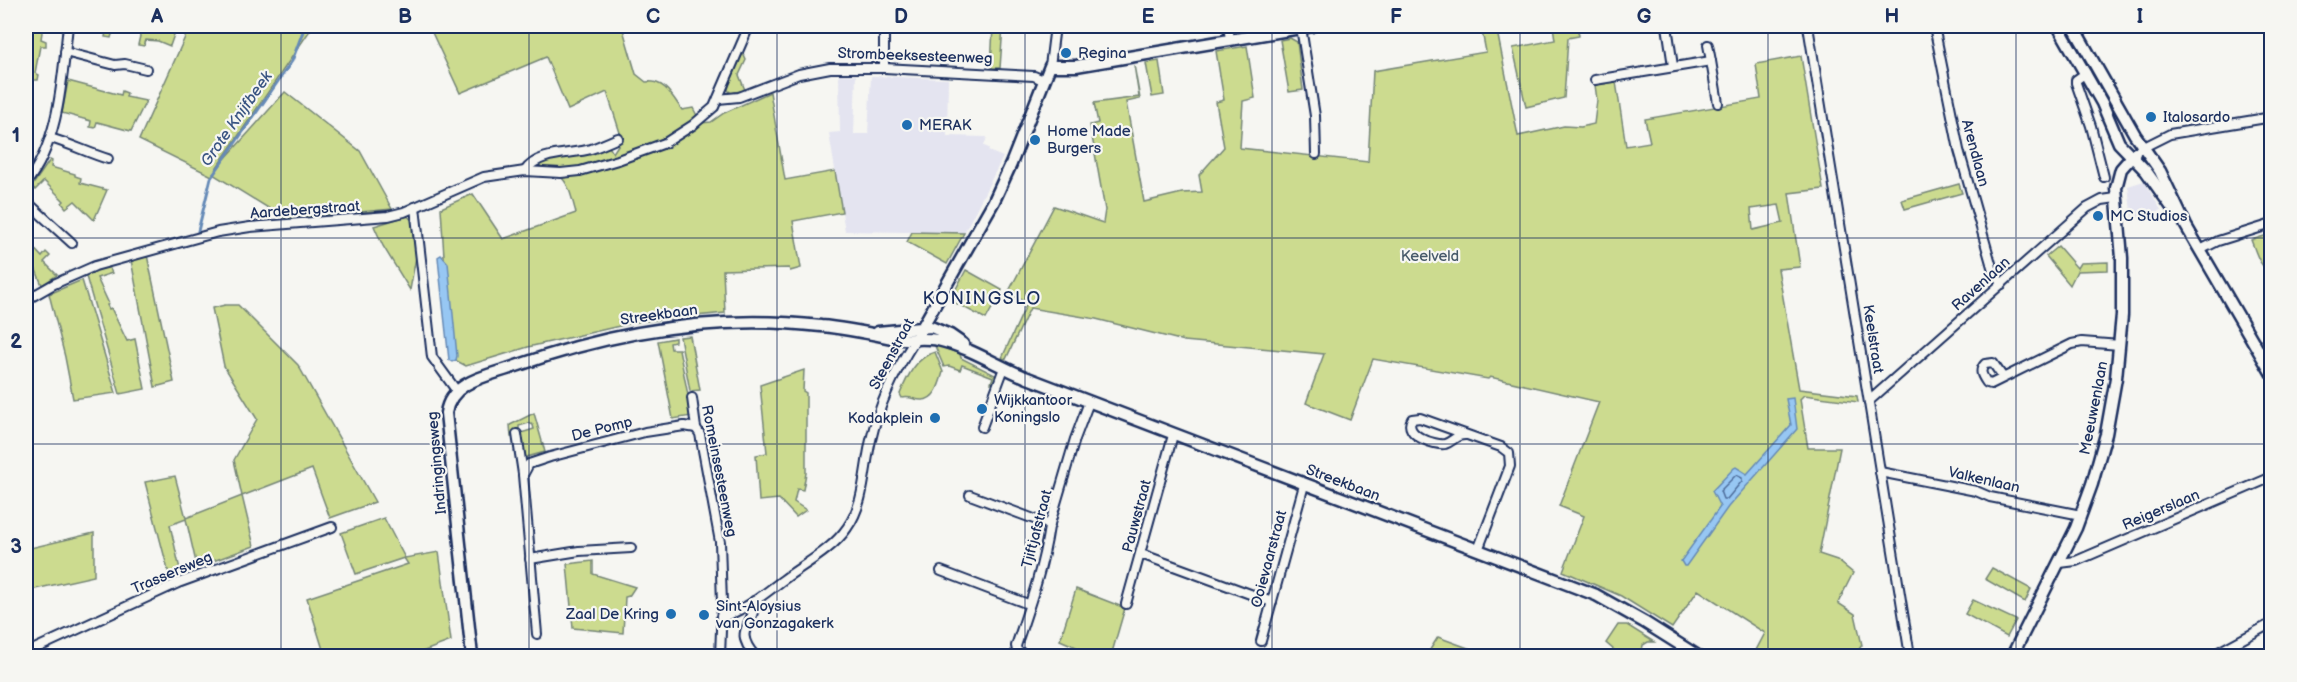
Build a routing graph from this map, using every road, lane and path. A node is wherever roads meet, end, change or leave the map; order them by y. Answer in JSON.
{"nodes":[{"id":1,"x":68,"y":26,"type":"edge"},
{"id":2,"x":748,"y":26,"type":"edge"},
{"id":3,"x":884,"y":26,"type":"edge"},
{"id":4,"x":1055,"y":26,"type":"edge"},
{"id":5,"x":1228,"y":26,"type":"edge"},
{"id":6,"x":1306,"y":26,"type":"edge"},
{"id":7,"x":1666,"y":26,"type":"edge"},
{"id":8,"x":1808,"y":26,"type":"edge"},
{"id":9,"x":1934,"y":26,"type":"edge"},
{"id":10,"x":2058,"y":26,"type":"edge"},
{"id":11,"x":2073,"y":26,"type":"edge"},
{"id":12,"x":1230,"y":39,"type":"junction"},
{"id":13,"x":1708,"y":45,"type":"dead end"},
{"id":14,"x":65,"y":52,"type":"junction"},
{"id":15,"x":1711,"y":61,"type":"junction"},
{"id":16,"x":1050,"y":66,"type":"junction"},
{"id":17,"x":1673,"y":66,"type":"junction"},
{"id":18,"x":884,"y":68,"type":"junction"},
{"id":19,"x":146,"y":69,"type":"dead end"},
{"id":20,"x":2086,"y":73,"type":"junction"},
{"id":21,"x":1043,"y":80,"type":"junction"},
{"id":22,"x":1595,"y":80,"type":"dead end"},
{"id":23,"x":718,"y":99,"type":"junction"},
{"id":24,"x":1718,"y":103,"type":"dead end"},
{"id":25,"x":2271,"y":117,"type":"edge"},
{"id":26,"x":50,"y":138,"type":"junction"},
{"id":27,"x":618,"y":138,"type":"dead end"},
{"id":28,"x":2136,"y":152,"type":"junction"},
{"id":29,"x":1316,"y":154,"type":"dead end"},
{"id":30,"x":108,"y":159,"type":"dead end"},
{"id":31,"x":525,"y":171,"type":"junction"},
{"id":32,"x":2104,"y":177,"type":"dead end"},
{"id":33,"x":26,"y":183,"type":"edge"},
{"id":34,"x":2116,"y":198,"type":"junction"},
{"id":35,"x":26,"y":201,"type":"edge"},
{"id":36,"x":415,"y":207,"type":"junction"},
{"id":37,"x":2271,"y":224,"type":"edge"},
{"id":38,"x":72,"y":243,"type":"dead end"},
{"id":39,"x":2200,"y":250,"type":"junction"},
{"id":40,"x":2002,"y":284,"type":"junction"},
{"id":41,"x":26,"y":300,"type":"edge"},
{"id":42,"x":922,"y":328,"type":"junction"},
{"id":43,"x":875,"y":334,"type":"junction"},
{"id":44,"x":915,"y":340,"type":"junction"},
{"id":45,"x":2120,"y":345,"type":"junction"},
{"id":46,"x":2271,"y":346,"type":"edge"},
{"id":47,"x":970,"y":350,"type":"junction"},
{"id":48,"x":2260,"y":352,"type":"junction"},
{"id":49,"x":1004,"y":368,"type":"junction"},
{"id":50,"x":2271,"y":374,"type":"edge"},
{"id":51,"x":2005,"y":377,"type":"dead end"},
{"id":52,"x":456,"y":390,"type":"junction"},
{"id":53,"x":692,"y":398,"type":"dead end"},
{"id":54,"x":1869,"y":401,"type":"junction"},
{"id":55,"x":1089,"y":402,"type":"junction"},
{"id":56,"x":982,"y":427,"type":"dead end"},
{"id":57,"x":696,"y":428,"type":"junction"},
{"id":58,"x":518,"y":434,"type":"dead end"},
{"id":59,"x":1173,"y":435,"type":"junction"},
{"id":60,"x":1467,"y":435,"type":"junction"},
{"id":61,"x":1880,"y":472,"type":"junction"},
{"id":62,"x":523,"y":476,"type":"junction"},
{"id":63,"x":2271,"y":477,"type":"edge"},
{"id":64,"x":1304,"y":485,"type":"junction"},
{"id":65,"x":970,"y":495,"type":"dead end"},
{"id":66,"x":2080,"y":515,"type":"junction"},
{"id":67,"x":1050,"y":525,"type":"junction"},
{"id":68,"x":332,"y":527,"type":"dead end"},
{"id":69,"x":631,"y":548,"type":"dead end"},
{"id":70,"x":1478,"y":550,"type":"junction"},
{"id":71,"x":1141,"y":554,"type":"junction"},
{"id":72,"x":530,"y":559,"type":"junction"},
{"id":73,"x":2060,"y":563,"type":"junction"},
{"id":74,"x":941,"y":571,"type":"dead end"},
{"id":75,"x":754,"y":601,"type":"junction"},
{"id":76,"x":1272,"y":602,"type":"junction"},
{"id":77,"x":1028,"y":604,"type":"junction"},
{"id":78,"x":1126,"y":604,"type":"dead end"},
{"id":79,"x":721,"y":617,"type":"junction"},
{"id":80,"x":2271,"y":623,"type":"edge"},
{"id":81,"x":537,"y":634,"type":"dead end"},
{"id":82,"x":1261,"y":641,"type":"dead end"},
{"id":83,"x":26,"y":653,"type":"edge"},
{"id":84,"x":472,"y":657,"type":"edge"},
{"id":85,"x":720,"y":657,"type":"edge"},
{"id":86,"x":754,"y":657,"type":"edge"},
{"id":87,"x":1029,"y":657,"type":"edge"},
{"id":88,"x":1698,"y":657,"type":"edge"},
{"id":89,"x":1910,"y":657,"type":"edge"},
{"id":90,"x":2012,"y":657,"type":"edge"},
{"id":91,"x":2211,"y":657,"type":"edge"}],
"edges":[{"from":1,"to":14,"type":"street"},
{"from":2,"to":23,"type":"street"},
{"from":3,"to":18,"type":"street"},
{"from":4,"to":16,"type":"street","name":"Steenstraat"},
{"from":5,"to":12,"type":"street"},
{"from":6,"to":12,"type":"street"},
{"from":6,"to":29,"type":"street"},
{"from":7,"to":17,"type":"street"},
{"from":8,"to":54,"type":"street","name":"Keelstraat"},
{"from":9,"to":40,"type":"street","name":"Arendlaan"},
{"from":10,"to":20,"type":"street"},
{"from":11,"to":28,"type":"street"},
{"from":12,"to":16,"type":"street"},
{"from":13,"to":15,"type":"street"},
{"from":14,"to":19,"type":"street"},
{"from":14,"to":26,"type":"street"},
{"from":15,"to":17,"type":"street"},
{"from":15,"to":24,"type":"street"},
{"from":16,"to":21,"type":"street","name":"Steenstraat"},
{"from":17,"to":22,"type":"street"},
{"from":18,"to":21,"type":"street","name":"Strombeeksesteenweg"},
{"from":18,"to":23,"type":"street","name":"Strombeeksesteenweg"},
{"from":20,"to":28,"type":"street"},
{"from":20,"to":32,"type":"street"},
{"from":21,"to":42,"type":"street","name":"Steenstraat"},
{"from":23,"to":31,"type":"street","name":"Aardebergstraat"},
{"from":25,"to":28,"type":"street"},
{"from":26,"to":30,"type":"street"},
{"from":26,"to":33,"type":"street"},
{"from":27,"to":31,"type":"street","name":"Aardebergstraat"},
{"from":28,"to":34,"type":"street","name":"Meeuwenlaan"},
{"from":28,"to":39,"type":"street"},
{"from":31,"to":36,"type":"street","name":"Aardebergstraat"},
{"from":34,"to":40,"type":"street","name":"Ravenlaan"},
{"from":34,"to":45,"type":"street","name":"Meeuwenlaan"},
{"from":35,"to":38,"type":"street"},
{"from":36,"to":41,"type":"street","name":"Aardebergstraat"},
{"from":36,"to":52,"type":"street"},
{"from":37,"to":39,"type":"street"},
{"from":39,"to":48,"type":"street"},
{"from":40,"to":54,"type":"street","name":"Ravenlaan"},
{"from":42,"to":43,"type":"street","name":"Streekbaan"},
{"from":42,"to":44,"type":"street","name":"Steenstraat"},
{"from":42,"to":47,"type":"street","name":"Streekbaan"},
{"from":43,"to":44,"type":"street","name":"Streekbaan"},
{"from":43,"to":52,"type":"street","name":"Streekbaan"},
{"from":44,"to":47,"type":"street","name":"Streekbaan"},
{"from":44,"to":75,"type":"street","name":"Steenstraat"},
{"from":45,"to":51,"type":"street"},
{"from":45,"to":66,"type":"street","name":"Meeuwenlaan"},
{"from":46,"to":48,"type":"street"},
{"from":47,"to":49,"type":"street","name":"Streekbaan"},
{"from":48,"to":50,"type":"street"},
{"from":49,"to":55,"type":"street","name":"Streekbaan"},
{"from":49,"to":56,"type":"street"},
{"from":52,"to":84,"type":"street","name":"Indringingsweg"},
{"from":53,"to":57,"type":"street","name":"Romeinsesteenweg"},
{"from":54,"to":61,"type":"street","name":"Keelstraat"},
{"from":55,"to":59,"type":"street","name":"Streekbaan"},
{"from":55,"to":67,"type":"street","name":"Tjiftjafstraat"},
{"from":57,"to":62,"type":"street","name":"De Pomp"},
{"from":57,"to":79,"type":"street","name":"Romeinsesteenweg"},
{"from":58,"to":62,"type":"street"},
{"from":59,"to":64,"type":"street","name":"Streekbaan"},
{"from":59,"to":71,"type":"street","name":"Pauwstraat"},
{"from":60,"to":60,"type":"street"},
{"from":60,"to":70,"type":"street"},
{"from":61,"to":66,"type":"street","name":"Valkenlaan"},
{"from":61,"to":89,"type":"street","name":"Keelstraat"},
{"from":62,"to":72,"type":"street"},
{"from":63,"to":73,"type":"street","name":"Reigerslaan"},
{"from":64,"to":70,"type":"street","name":"Streekbaan"},
{"from":64,"to":76,"type":"street","name":"Ooievaarstraat"},
{"from":65,"to":67,"type":"street"},
{"from":66,"to":73,"type":"street","name":"Meeuwenlaan"},
{"from":67,"to":77,"type":"street","name":"Tjiftjafstraat"},
{"from":68,"to":83,"type":"street","name":"Trassersweg"},
{"from":69,"to":72,"type":"street"},
{"from":70,"to":88,"type":"street","name":"Streekbaan"},
{"from":71,"to":76,"type":"street"},
{"from":71,"to":78,"type":"street","name":"Pauwstraat"},
{"from":72,"to":81,"type":"street"},
{"from":73,"to":90,"type":"street","name":"Meeuwenlaan"},
{"from":74,"to":77,"type":"street"},
{"from":75,"to":79,"type":"street","name":"Steenstraat"},
{"from":75,"to":86,"type":"street"},
{"from":76,"to":82,"type":"street","name":"Ooievaarstraat"},
{"from":77,"to":87,"type":"street","name":"Tjiftjafstraat"},
{"from":79,"to":85,"type":"street","name":"Romeinsesteenweg"},
{"from":80,"to":91,"type":"street"}]}
